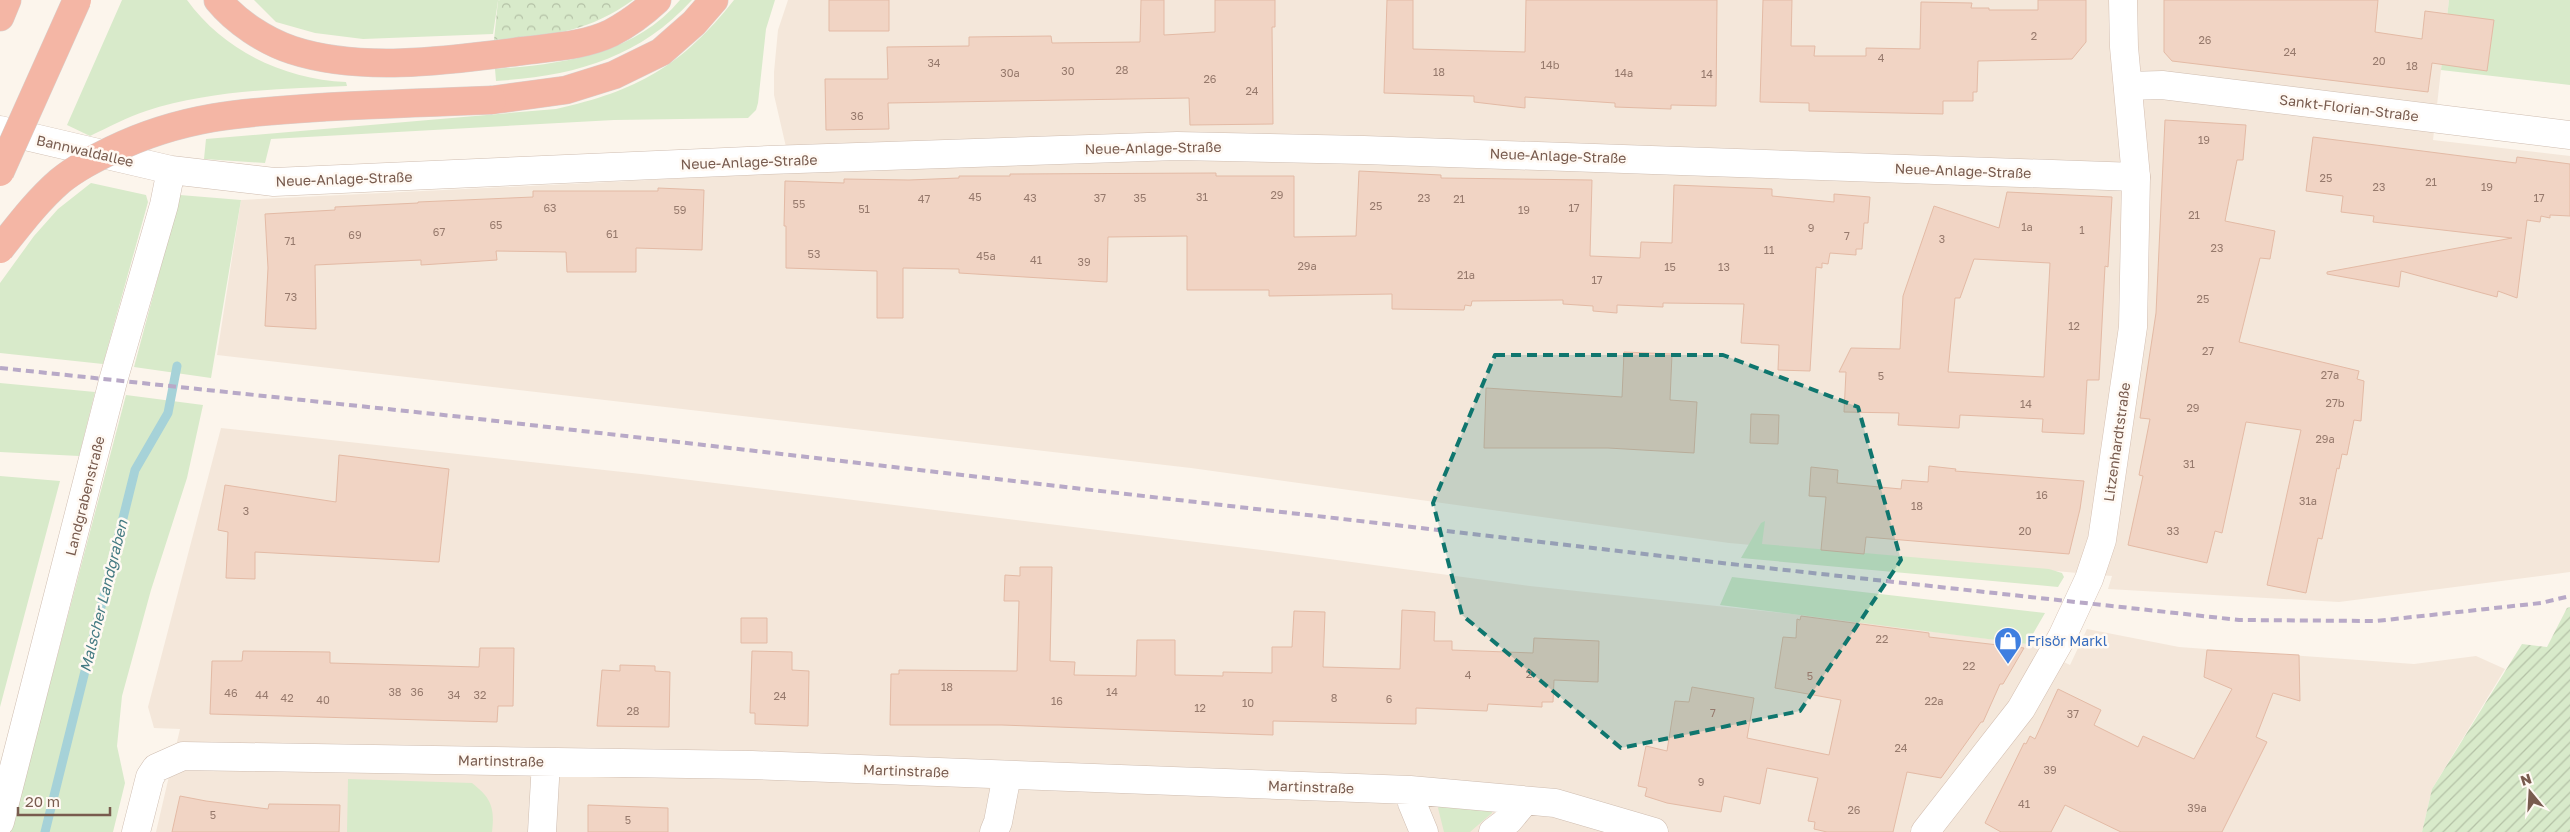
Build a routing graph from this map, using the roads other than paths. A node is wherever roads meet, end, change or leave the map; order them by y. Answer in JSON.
{"nodes":[{"id":1,"x":7,"y":0,"type":"edge"},
{"id":2,"x":77,"y":0,"type":"edge"},
{"id":3,"x":218,"y":0,"type":"edge"},
{"id":4,"x":657,"y":0,"type":"edge"},
{"id":5,"x":714,"y":0,"type":"edge"},
{"id":6,"x":2123,"y":0,"type":"edge"},
{"id":7,"x":0,"y":17,"type":"edge"},
{"id":8,"x":2128,"y":86,"type":"junction"},
{"id":9,"x":0,"y":130,"type":"edge"},
{"id":10,"x":2570,"y":135,"type":"edge"},
{"id":11,"x":171,"y":170,"type":"junction"},
{"id":12,"x":0,"y":172,"type":"edge"},
{"id":13,"x":2136,"y":177,"type":"junction"},
{"id":14,"x":0,"y":249,"type":"edge"},
{"id":15,"x":546,"y":762,"type":"junction"},
{"id":16,"x":1007,"y":775,"type":"junction"},
{"id":17,"x":1410,"y":790,"type":"junction"},
{"id":18,"x":1524,"y":802,"type":"junction"},
{"id":19,"x":0,"y":822,"type":"edge"},
{"id":20,"x":136,"y":832,"type":"edge"},
{"id":21,"x":542,"y":832,"type":"edge"},
{"id":22,"x":994,"y":832,"type":"edge"},
{"id":23,"x":1424,"y":832,"type":"edge"},
{"id":24,"x":1493,"y":832,"type":"edge"},
{"id":25,"x":1654,"y":832,"type":"edge"},
{"id":26,"x":1925,"y":832,"type":"edge"}],
"edges":[{"from":1,"to":7,"type":"highway"},
{"from":2,"to":12,"type":"highway","bridge":true},
{"from":3,"to":4,"type":"highway"},
{"from":5,"to":14,"type":"highway","bridge":true},
{"from":6,"to":8,"type":"street","name":"Litzenhardtstraße"},
{"from":8,"to":10,"type":"street","name":"Sankt-Florian-Straße"},
{"from":8,"to":13,"type":"street","name":"Litzenhardtstraße"},
{"from":9,"to":11,"type":"street","name":"Bannwaldallee"},
{"from":11,"to":13,"type":"street","name":"Neue-Anlage-Straße"},
{"from":11,"to":19,"type":"street","name":"Landgrabenstraße"},
{"from":13,"to":26,"type":"street","name":"Litzenhardtstraße"},
{"from":15,"to":16,"type":"street","name":"Martinstraße"},
{"from":15,"to":20,"type":"street","name":"Martinstraße"},
{"from":15,"to":21,"type":"street"},
{"from":16,"to":17,"type":"street","name":"Martinstraße"},
{"from":16,"to":22,"type":"street"},
{"from":17,"to":18,"type":"street","name":"Martinstraße"},
{"from":17,"to":23,"type":"street"},
{"from":18,"to":24,"type":"street"},
{"from":18,"to":25,"type":"street","name":"Martinstraße"}]}
